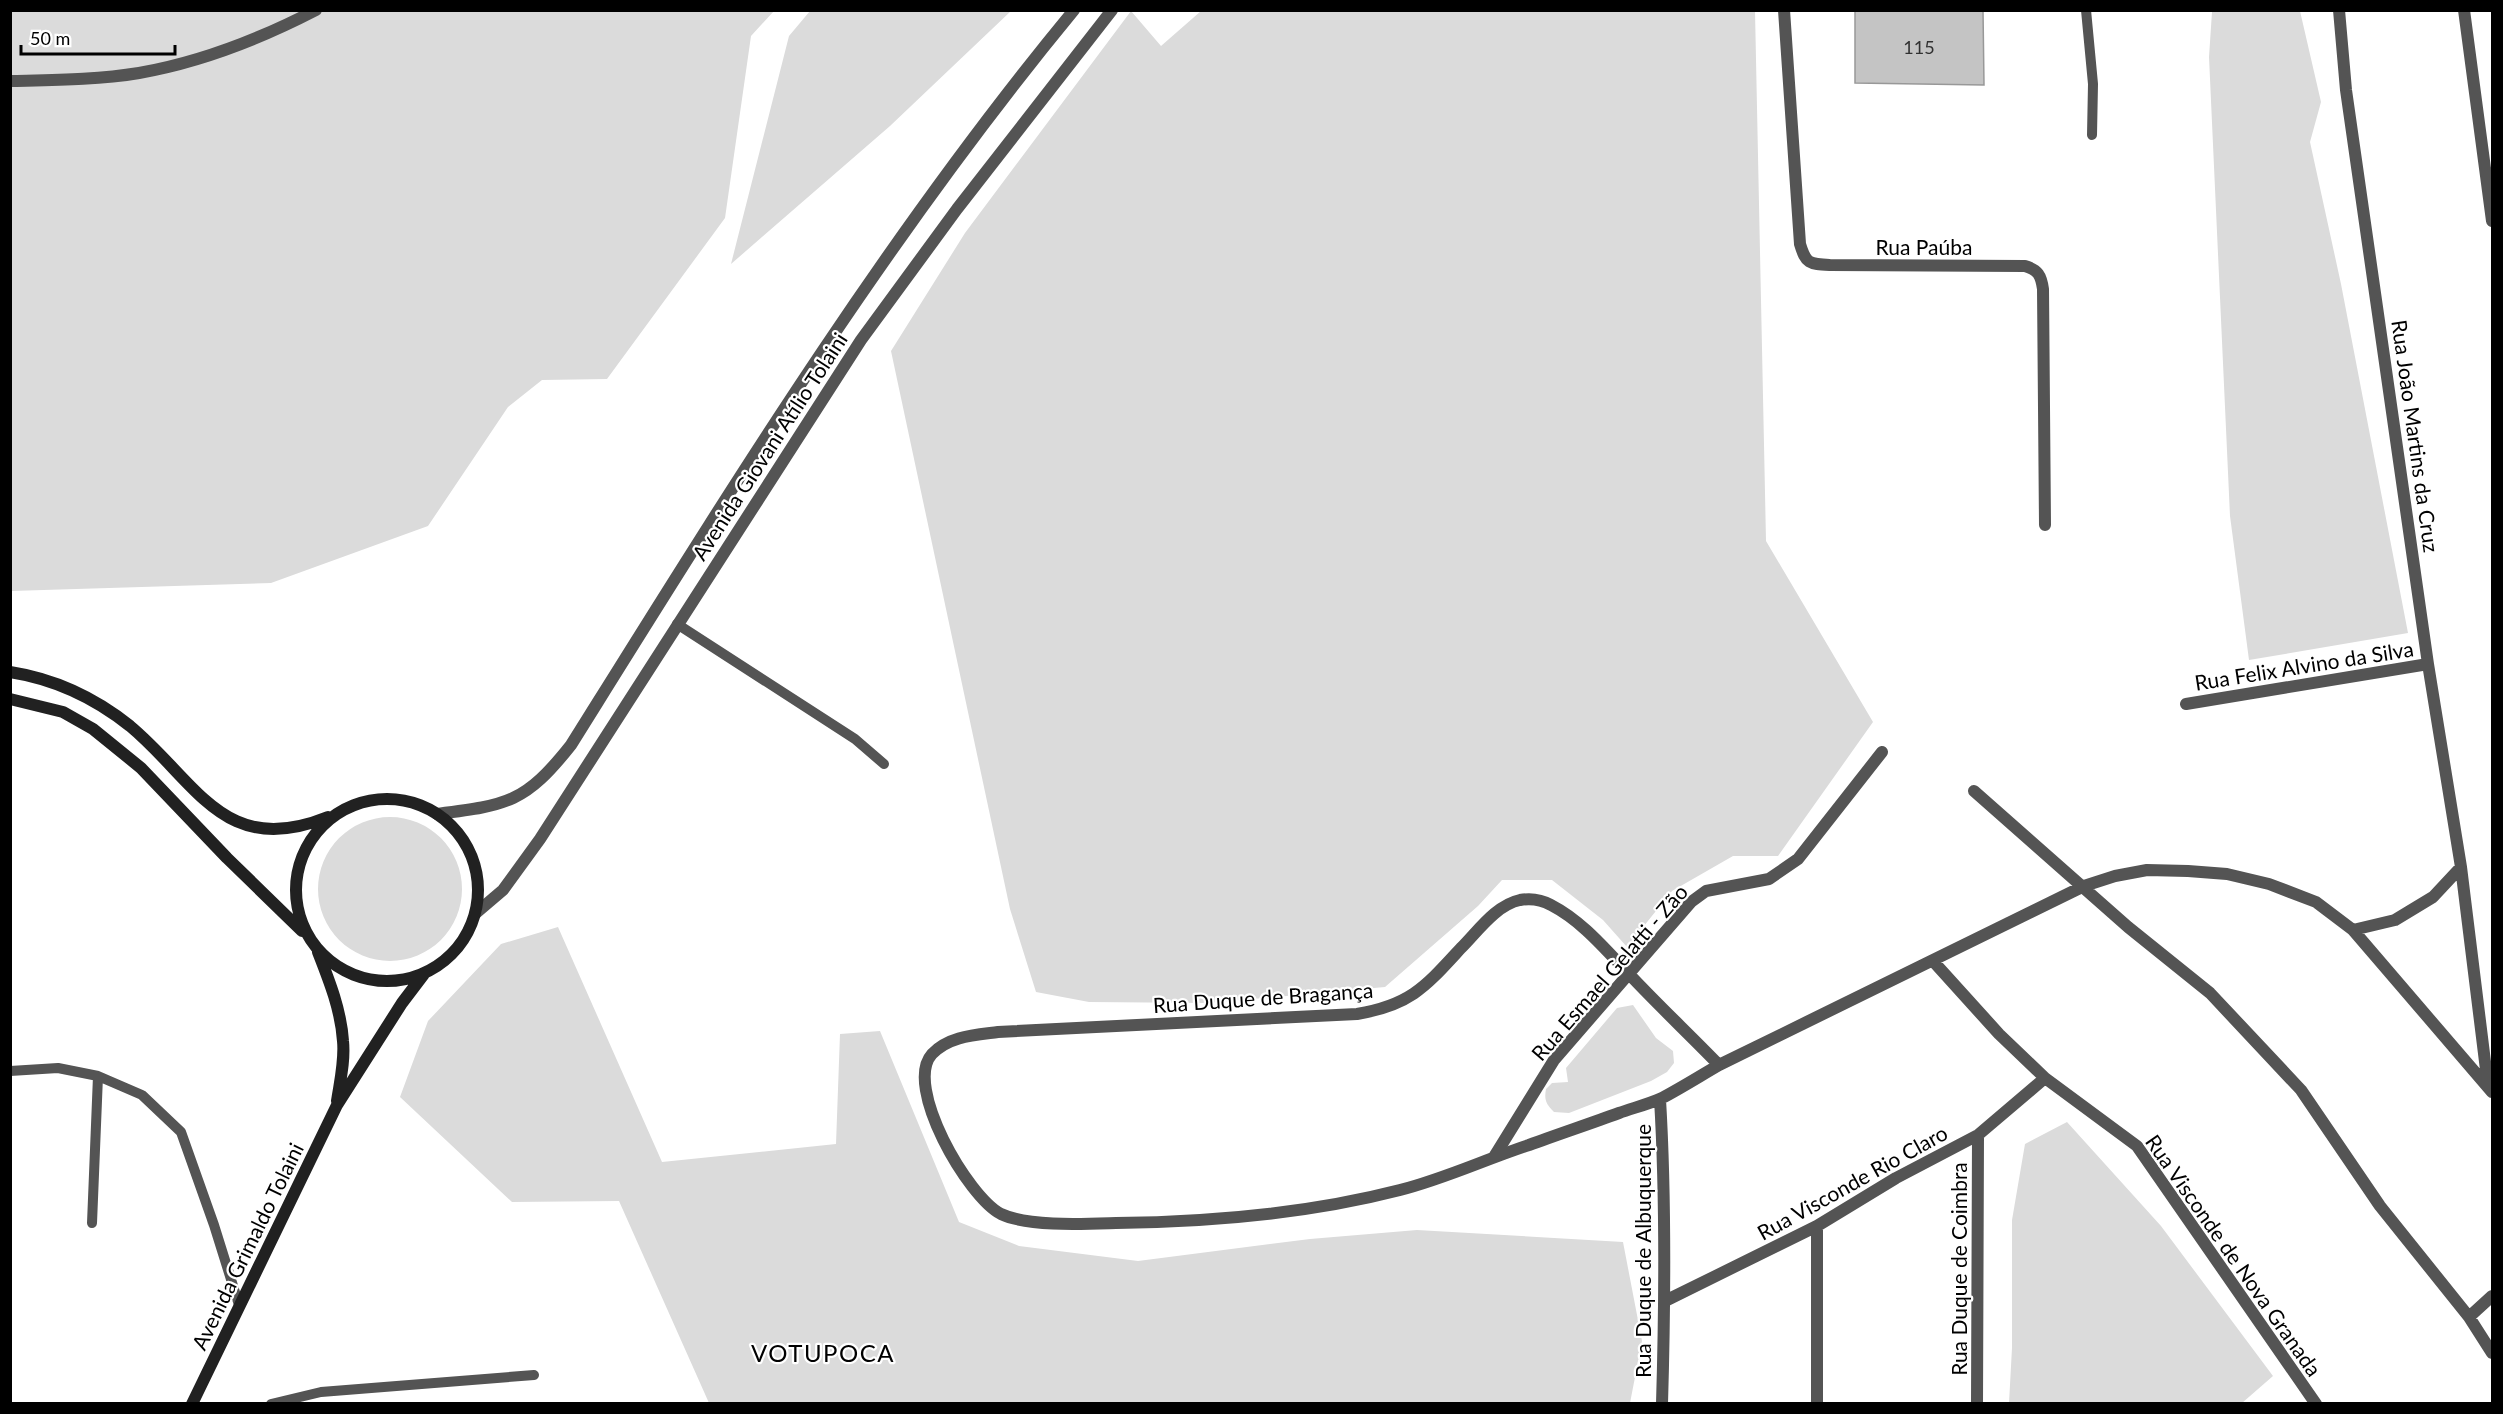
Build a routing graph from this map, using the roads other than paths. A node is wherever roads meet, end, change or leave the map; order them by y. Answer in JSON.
{"nodes":[{"id":1,"x":316,"y":10,"type":"edge"},
{"id":2,"x":1074,"y":10,"type":"edge"},
{"id":3,"x":1113,"y":10,"type":"edge"},
{"id":4,"x":1784,"y":10,"type":"edge"},
{"id":5,"x":2086,"y":10,"type":"edge"},
{"id":6,"x":2339,"y":10,"type":"edge"},
{"id":7,"x":2464,"y":10,"type":"edge"},
{"id":8,"x":10,"y":81,"type":"edge"},
{"id":9,"x":2092,"y":135,"type":"dead end"},
{"id":10,"x":2493,"y":221,"type":"edge"},
{"id":11,"x":2045,"y":525,"type":"dead end"},
{"id":12,"x":677,"y":624,"type":"junction"},
{"id":13,"x":2428,"y":664,"type":"junction"},
{"id":14,"x":10,"y":672,"type":"edge"},
{"id":15,"x":10,"y":699,"type":"edge"},
{"id":16,"x":2186,"y":704,"type":"dead end"},
{"id":17,"x":1882,"y":752,"type":"dead end"},
{"id":18,"x":884,"y":764,"type":"dead end"},
{"id":19,"x":1974,"y":791,"type":"dead end"},
{"id":20,"x":338,"y":814,"type":"junction"},
{"id":21,"x":437,"y":814,"type":"junction"},
{"id":22,"x":2461,"y":867,"type":"junction"},
{"id":23,"x":2084,"y":886,"type":"junction"},
{"id":24,"x":476,"y":913,"type":"junction"},
{"id":25,"x":2353,"y":930,"type":"junction"},
{"id":26,"x":309,"y":937,"type":"junction"},
{"id":27,"x":316,"y":948,"type":"junction"},
{"id":28,"x":1933,"y":961,"type":"junction"},
{"id":29,"x":424,"y":974,"type":"junction"},
{"id":30,"x":1628,"y":974,"type":"junction"},
{"id":31,"x":1719,"y":1065,"type":"junction"},
{"id":32,"x":10,"y":1071,"type":"edge"},
{"id":33,"x":98,"y":1076,"type":"junction"},
{"id":34,"x":2045,"y":1078,"type":"junction"},
{"id":35,"x":2490,"y":1089,"type":"edge"},
{"id":36,"x":1660,"y":1099,"type":"junction"},
{"id":37,"x":337,"y":1105,"type":"junction"},
{"id":38,"x":1978,"y":1135,"type":"junction"},
{"id":39,"x":1494,"y":1157,"type":"junction"},
{"id":40,"x":92,"y":1223,"type":"dead end"},
{"id":41,"x":1817,"y":1226,"type":"junction"},
{"id":42,"x":2493,"y":1296,"type":"edge"},
{"id":43,"x":1665,"y":1301,"type":"junction"},
{"id":44,"x":239,"y":1305,"type":"junction"},
{"id":45,"x":2469,"y":1317,"type":"junction"},
{"id":46,"x":2493,"y":1353,"type":"edge"},
{"id":47,"x":534,"y":1375,"type":"dead end"},
{"id":48,"x":192,"y":1404,"type":"edge"},
{"id":49,"x":272,"y":1404,"type":"edge"},
{"id":50,"x":1662,"y":1404,"type":"edge"},
{"id":51,"x":1817,"y":1404,"type":"edge"},
{"id":52,"x":1977,"y":1404,"type":"edge"},
{"id":53,"x":2316,"y":1404,"type":"edge"}],
"edges":[{"from":1,"to":8,"type":"street"},
{"from":2,"to":21,"type":"street","name":"Avenida Giovani Atílio Tolaini"},
{"from":3,"to":12,"type":"street","name":"Avenida Giovani Atílio Tolaini"},
{"from":4,"to":11,"type":"street","name":"Rua Paúba"},
{"from":5,"to":9,"type":"lane"},
{"from":6,"to":13,"type":"street","name":"Rua João Martins da Cruz"},
{"from":7,"to":10,"type":"street"},
{"from":12,"to":18,"type":"lane"},
{"from":12,"to":24,"type":"street","name":"Avenida Giovani Atílio Tolaini"},
{"from":13,"to":16,"type":"street","name":"Rua Felix Alvino da Silva"},
{"from":13,"to":22,"type":"street","name":"Rua João Martins da Cruz"},
{"from":14,"to":20,"type":"street"},
{"from":15,"to":26,"type":"street"},
{"from":17,"to":30,"type":"street","name":"Rua Esmael Gelatti - Zão"},
{"from":19,"to":23,"type":"street"},
{"from":20,"to":21,"type":"street"},
{"from":20,"to":26,"type":"street"},
{"from":21,"to":24,"type":"street"},
{"from":22,"to":25,"type":"street"},
{"from":22,"to":35,"type":"street","name":"Rua João Martins da Cruz"},
{"from":23,"to":25,"type":"street"},
{"from":23,"to":28,"type":"street"},
{"from":23,"to":45,"type":"street"},
{"from":24,"to":29,"type":"street"},
{"from":25,"to":35,"type":"street"},
{"from":26,"to":27,"type":"street"},
{"from":27,"to":29,"type":"street"},
{"from":27,"to":37,"type":"street","name":"Avenida Grimaldo Tolaini"},
{"from":28,"to":31,"type":"street"},
{"from":28,"to":34,"type":"street","name":"Rua Visconde de Nova Granada"},
{"from":29,"to":37,"type":"street","name":"Avenida Grimaldo Tolaini"},
{"from":30,"to":31,"type":"street","name":"Rua Duque de Bragança"},
{"from":30,"to":39,"type":"street","name":"Rua Esmael Gelatti - Zão"},
{"from":30,"to":39,"type":"street","name":"Rua Duque de Bragança"},
{"from":31,"to":36,"type":"street"},
{"from":32,"to":33,"type":"lane"},
{"from":33,"to":40,"type":"lane"},
{"from":33,"to":44,"type":"lane"},
{"from":34,"to":38,"type":"street","name":"Rua Visconde Rio Claro"},
{"from":34,"to":53,"type":"street","name":"Rua Visconde de Nova Granada"},
{"from":36,"to":39,"type":"street"},
{"from":36,"to":43,"type":"street","name":"Rua Duque de Albuquerque"},
{"from":37,"to":44,"type":"street","name":"Avenida Grimaldo Tolaini"},
{"from":38,"to":41,"type":"street","name":"Rua Visconde Rio Claro"},
{"from":38,"to":52,"type":"street","name":"Rua Duque de Coimbra"},
{"from":41,"to":43,"type":"street","name":"Rua Visconde Rio Claro"},
{"from":41,"to":51,"type":"street"},
{"from":42,"to":45,"type":"street"},
{"from":43,"to":50,"type":"street","name":"Rua Duque de Albuquerque"},
{"from":44,"to":48,"type":"street","name":"Avenida Grimaldo Tolaini"},
{"from":45,"to":46,"type":"street"},
{"from":47,"to":49,"type":"lane"}]}
